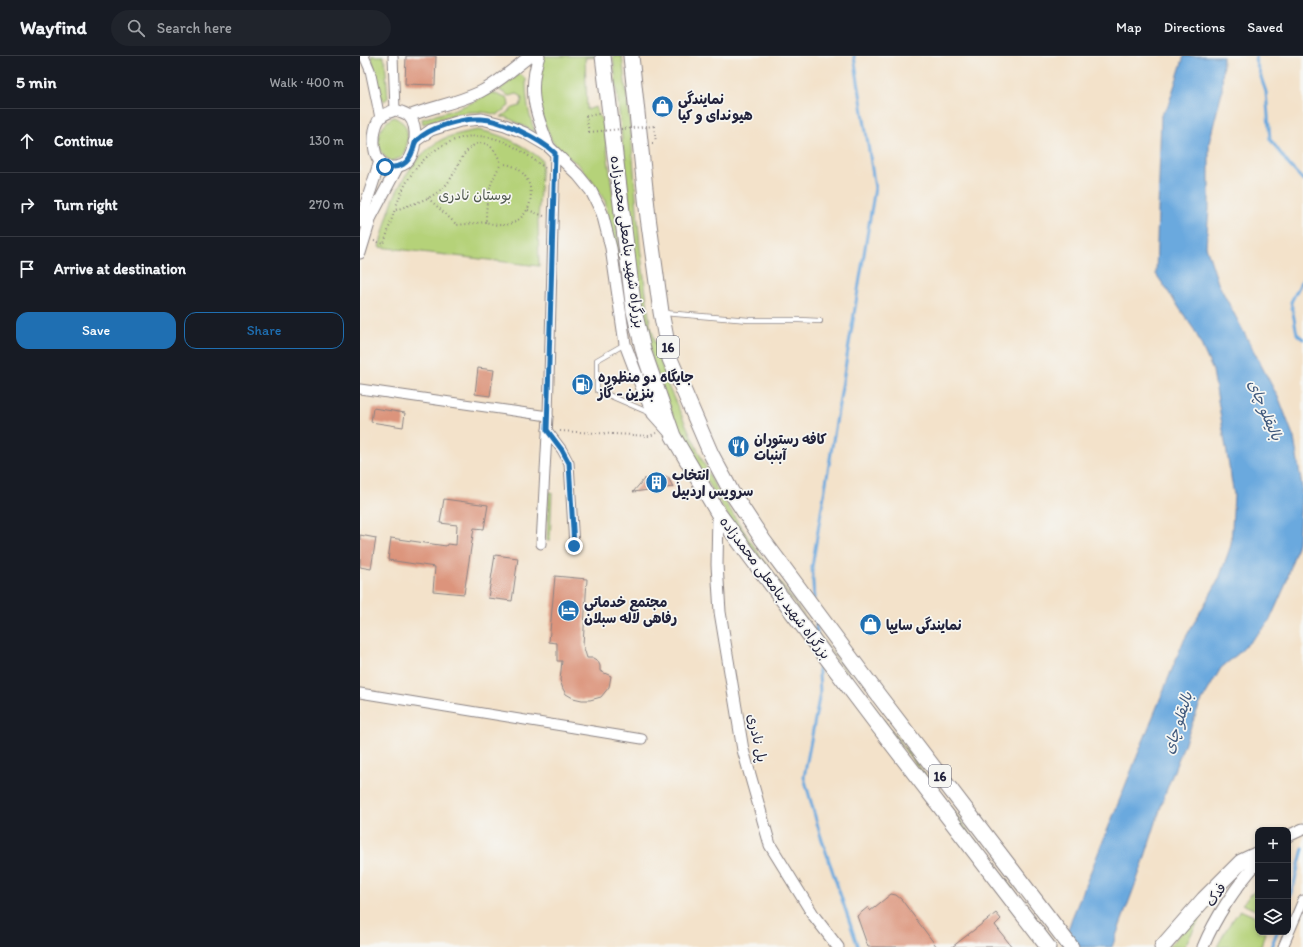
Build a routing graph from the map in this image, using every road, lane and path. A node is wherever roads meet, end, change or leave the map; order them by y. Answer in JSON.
{"nodes":[{"id":1,"x":364,"y":56,"type":"edge"},
{"id":2,"x":393,"y":56,"type":"edge"},
{"id":3,"x":530,"y":56,"type":"edge"},
{"id":4,"x":539,"y":56,"type":"edge"},
{"id":5,"x":603,"y":56,"type":"edge"},
{"id":6,"x":631,"y":56,"type":"edge"},
{"id":7,"x":395,"y":110,"type":"junction"},
{"id":8,"x":409,"y":116,"type":"junction"},
{"id":9,"x":586,"y":116,"type":"dead end"},
{"id":10,"x":380,"y":118,"type":"junction"},
{"id":11,"x":487,"y":137,"type":"junction"},
{"id":12,"x":414,"y":142,"type":"junction"},
{"id":13,"x":485,"y":143,"type":"junction"},
{"id":14,"x":656,"y":143,"type":"dead end"},
{"id":15,"x":552,"y":150,"type":"junction"},
{"id":16,"x":380,"y":161,"type":"junction"},
{"id":17,"x":501,"y":164,"type":"junction"},
{"id":18,"x":397,"y":168,"type":"junction"},
{"id":19,"x":554,"y":175,"type":"junction"},
{"id":20,"x":428,"y":198,"type":"junction"},
{"id":21,"x":396,"y":210,"type":"junction"},
{"id":22,"x":528,"y":210,"type":"junction"},
{"id":23,"x":553,"y":219,"type":"junction"},
{"id":24,"x":360,"y":222,"type":"edge"},
{"id":25,"x":486,"y":222,"type":"junction"},
{"id":26,"x":365,"y":238,"type":"junction"},
{"id":27,"x":360,"y":254,"type":"edge"},
{"id":28,"x":661,"y":312,"type":"junction"},
{"id":29,"x":820,"y":321,"type":"dead end"},
{"id":30,"x":625,"y":344,"type":"junction"},
{"id":31,"x":360,"y":389,"type":"edge"},
{"id":32,"x":653,"y":414,"type":"junction"},
{"id":33,"x":548,"y":416,"type":"junction"},
{"id":34,"x":547,"y":430,"type":"junction"},
{"id":35,"x":669,"y":432,"type":"junction"},
{"id":36,"x":718,"y":512,"type":"junction"},
{"id":37,"x":541,"y":544,"type":"dead end"},
{"id":38,"x":574,"y":546,"type":"dead end"},
{"id":39,"x":360,"y":693,"type":"edge"},
{"id":40,"x":642,"y":739,"type":"dead end"},
{"id":41,"x":1303,"y":829,"type":"edge"},
{"id":42,"x":1291,"y":835,"type":"edge"},
{"id":43,"x":1255,"y":855,"type":"edge"},
{"id":44,"x":1257,"y":863,"type":"edge"},
{"id":45,"x":1303,"y":900,"type":"edge"},
{"id":46,"x":838,"y":947,"type":"edge"},
{"id":47,"x":1048,"y":947,"type":"edge"},
{"id":48,"x":1070,"y":947,"type":"edge"},
{"id":49,"x":1162,"y":947,"type":"edge"},
{"id":50,"x":1204,"y":947,"type":"edge"},
{"id":51,"x":1283,"y":947,"type":"edge"}],
"edges":[{"from":1,"to":10,"type":"street"},
{"from":2,"to":7,"type":"street"},
{"from":3,"to":8,"type":"street"},
{"from":4,"to":15,"type":"street"},
{"from":5,"to":35,"type":"highway","name":"بزرگراه شهید بنامعلی محمدزاده","number":"16"},
{"from":6,"to":28,"type":"highway","name":"بزرگراه شهید بنامعلی محمدزاده","number":"16"},
{"from":7,"to":8,"type":"street"},
{"from":7,"to":10,"type":"street"},
{"from":8,"to":12,"type":"street"},
{"from":9,"to":14,"type":"path","bridge":true},
{"from":10,"to":16,"type":"street"},
{"from":11,"to":13,"type":"path"},
{"from":11,"to":19,"type":"path"},
{"from":11,"to":21,"type":"path"},
{"from":12,"to":15,"type":"street"},
{"from":12,"to":18,"type":"street"},
{"from":13,"to":17,"type":"path"},
{"from":13,"to":20,"type":"path"},
{"from":15,"to":19,"type":"street"},
{"from":15,"to":30,"type":"street"},
{"from":16,"to":18,"type":"street"},
{"from":16,"to":24,"type":"street"},
{"from":17,"to":22,"type":"path"},
{"from":17,"to":25,"type":"path"},
{"from":18,"to":26,"type":"street"},
{"from":19,"to":23,"type":"street"},
{"from":20,"to":21,"type":"path"},
{"from":20,"to":25,"type":"path"},
{"from":21,"to":26,"type":"path"},
{"from":22,"to":23,"type":"path"},
{"from":22,"to":25,"type":"path"},
{"from":23,"to":33,"type":"street"},
{"from":26,"to":27,"type":"street"},
{"from":28,"to":29,"type":"lane"},
{"from":28,"to":48,"type":"highway","name":"بزرگراه شهید بنامعلی محمدزاده","number":"16"},
{"from":30,"to":32,"type":"street"},
{"from":30,"to":32,"type":"lane"},
{"from":31,"to":33,"type":"street"},
{"from":32,"to":35,"type":"street"},
{"from":33,"to":34,"type":"street"},
{"from":34,"to":35,"type":"path"},
{"from":34,"to":37,"type":"street"},
{"from":34,"to":38,"type":"street"},
{"from":35,"to":36,"type":"highway","name":"بزرگراه شهید بنامعلی محمدزاده","number":"16"},
{"from":36,"to":46,"type":"street","name":"پل نادری"},
{"from":36,"to":47,"type":"highway","name":"بزرگراه شهید بنامعلی محمدزاده","number":"16"},
{"from":39,"to":40,"type":"street"},
{"from":41,"to":42,"type":"street"},
{"from":43,"to":49,"type":"highway"},
{"from":44,"to":50,"type":"street","name":"فدک"},
{"from":45,"to":51,"type":"street"}]}
